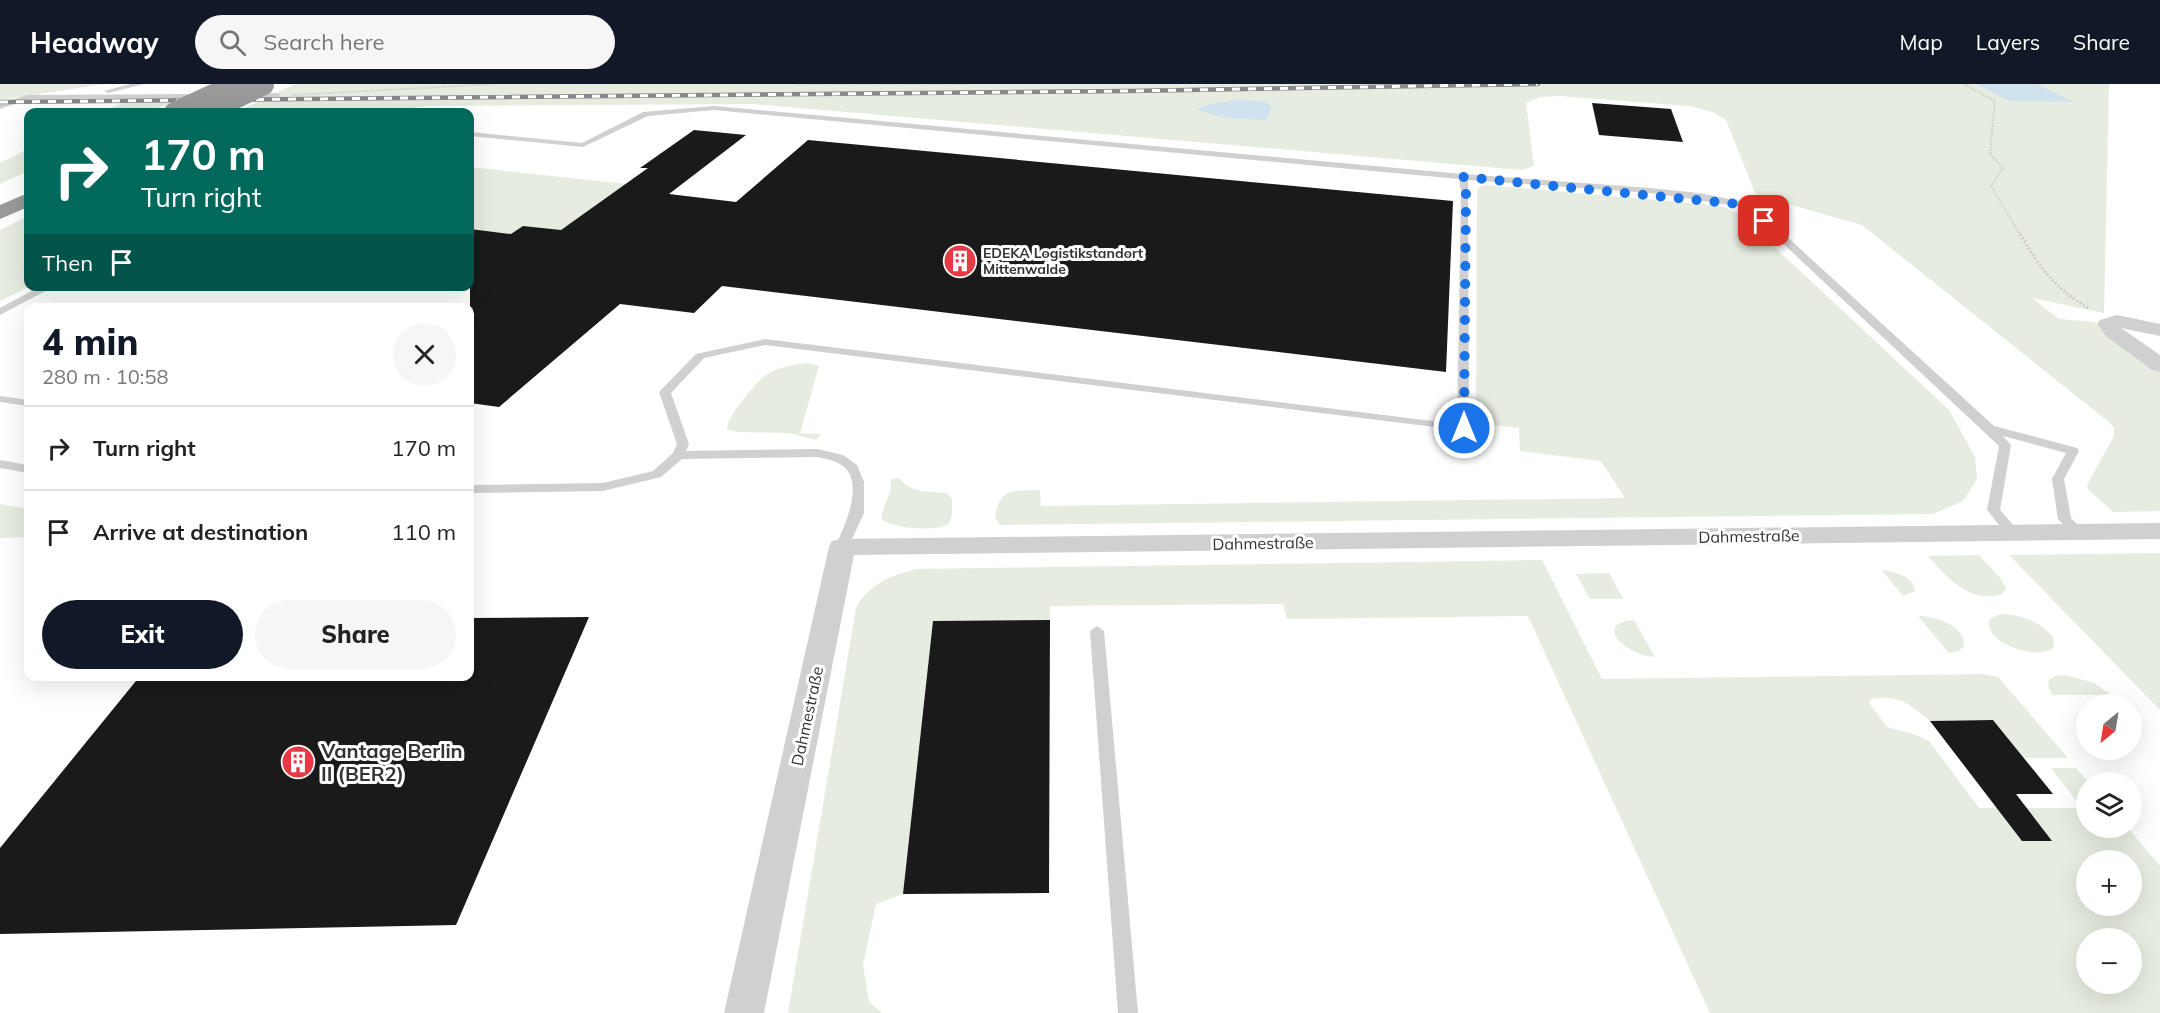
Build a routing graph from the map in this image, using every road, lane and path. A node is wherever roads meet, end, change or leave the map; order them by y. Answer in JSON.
{"nodes":[{"id":1,"x":140,"y":84,"type":"edge"},
{"id":2,"x":234,"y":84,"type":"edge"},
{"id":3,"x":496,"y":84,"type":"edge"},
{"id":4,"x":796,"y":84,"type":"edge"},
{"id":5,"x":968,"y":84,"type":"edge"},
{"id":6,"x":1964,"y":84,"type":"edge"},
{"id":7,"x":153,"y":87,"type":"dead end"},
{"id":8,"x":268,"y":88,"type":"edge"},
{"id":9,"x":74,"y":97,"type":"junction"},
{"id":10,"x":143,"y":97,"type":"junction"},
{"id":11,"x":0,"y":107,"type":"edge"},
{"id":12,"x":183,"y":108,"type":"edge"},
{"id":13,"x":216,"y":108,"type":"edge"},
{"id":14,"x":474,"y":134,"type":"edge"},
{"id":15,"x":1463,"y":177,"type":"junction"},
{"id":16,"x":24,"y":184,"type":"edge"},
{"id":17,"x":0,"y":195,"type":"edge"},
{"id":18,"x":24,"y":201,"type":"edge"},
{"id":19,"x":0,"y":213,"type":"edge"},
{"id":20,"x":40,"y":291,"type":"edge"},
{"id":21,"x":0,"y":312,"type":"edge"},
{"id":22,"x":2114,"y":322,"type":"junction"},
{"id":23,"x":2160,"y":330,"type":"edge"},
{"id":24,"x":2160,"y":365,"type":"edge"},
{"id":25,"x":0,"y":399,"type":"edge"},
{"id":26,"x":24,"y":402,"type":"edge"},
{"id":27,"x":1990,"y":429,"type":"junction"},
{"id":28,"x":679,"y":455,"type":"junction"},
{"id":29,"x":0,"y":464,"type":"edge"},
{"id":30,"x":24,"y":467,"type":"edge"},
{"id":31,"x":474,"y":489,"type":"edge"},
{"id":32,"x":2160,"y":531,"type":"edge"},
{"id":33,"x":2078,"y":532,"type":"junction"},
{"id":34,"x":2013,"y":533,"type":"junction"},
{"id":35,"x":842,"y":547,"type":"junction"},
{"id":36,"x":1097,"y":631,"type":"dead end"},
{"id":37,"x":744,"y":1013,"type":"edge"},
{"id":38,"x":1128,"y":1013,"type":"edge"}],
"edges":[{"from":1,"to":9,"type":"lane"},
{"from":2,"to":12,"type":"highway","bridge":true},
{"from":3,"to":8,"type":"path"},
{"from":4,"to":5,"type":"path"},
{"from":6,"to":22,"type":"path"},
{"from":7,"to":10,"type":"lane"},
{"from":8,"to":10,"type":"lane"},
{"from":8,"to":13,"type":"highway","bridge":true},
{"from":9,"to":10,"type":"lane"},
{"from":9,"to":11,"type":"lane"},
{"from":14,"to":15,"type":"lane"},
{"from":15,"to":27,"type":"lane"},
{"from":15,"to":28,"type":"lane"},
{"from":16,"to":17,"type":"highway"},
{"from":18,"to":19,"type":"highway"},
{"from":20,"to":21,"type":"lane"},
{"from":22,"to":23,"type":"street"},
{"from":22,"to":24,"type":"street"},
{"from":25,"to":26,"type":"lane"},
{"from":27,"to":33,"type":"lane"},
{"from":27,"to":34,"type":"lane"},
{"from":28,"to":31,"type":"lane"},
{"from":28,"to":35,"type":"lane"},
{"from":29,"to":30,"type":"lane"},
{"from":32,"to":33,"type":"street","name":"Dahmestraße"},
{"from":33,"to":34,"type":"street","name":"Dahmestraße"},
{"from":34,"to":35,"type":"street","name":"Dahmestraße"},
{"from":35,"to":37,"type":"street","name":"Dahmestraße"},
{"from":36,"to":38,"type":"lane"}]}
